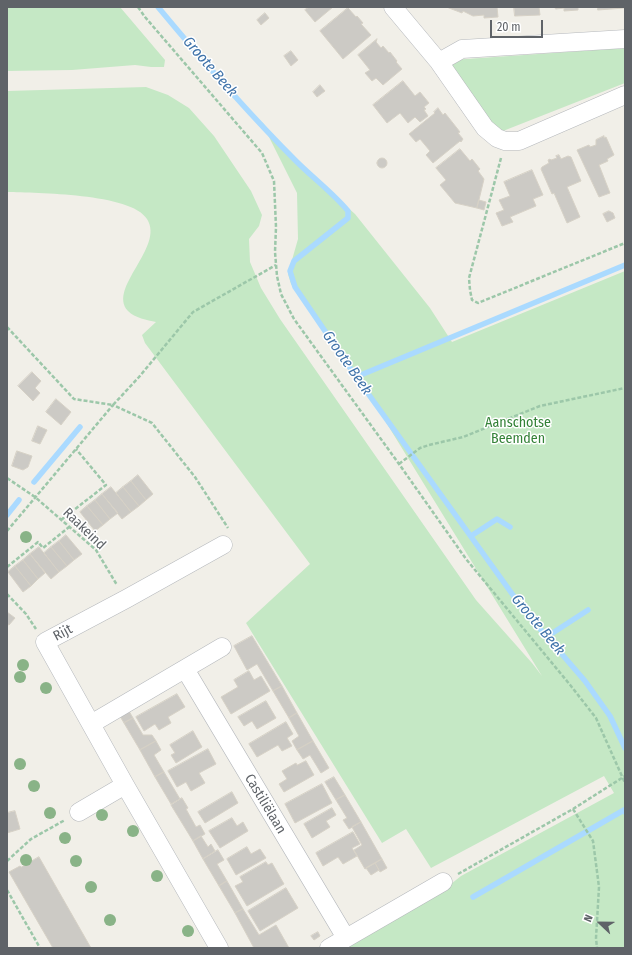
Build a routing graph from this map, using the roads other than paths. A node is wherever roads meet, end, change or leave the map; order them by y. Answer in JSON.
{"nodes":[{"id":1,"x":393,"y":7,"type":"edge"},
{"id":2,"x":625,"y":39,"type":"edge"},
{"id":3,"x":439,"y":62,"type":"junction"},
{"id":4,"x":625,"y":95,"type":"edge"},
{"id":5,"x":223,"y":545,"type":"road end"},
{"id":6,"x":222,"y":647,"type":"dead end"},
{"id":7,"x":185,"y":669,"type":"junction"},
{"id":8,"x":90,"y":724,"type":"junction"},
{"id":9,"x":125,"y":785,"type":"junction"},
{"id":10,"x":79,"y":812,"type":"road end"},
{"id":11,"x":443,"y":882,"type":"road end"},
{"id":12,"x":346,"y":938,"type":"junction"},
{"id":13,"x":219,"y":948,"type":"edge"},
{"id":14,"x":329,"y":948,"type":"edge"}],
"edges":[{"from":1,"to":3,"type":"street"},
{"from":2,"to":3,"type":"street"},
{"from":3,"to":4,"type":"street"},
{"from":5,"to":8,"type":"street","name":"Rijt"},
{"from":6,"to":7,"type":"street"},
{"from":7,"to":8,"type":"street"},
{"from":7,"to":12,"type":"street","name":"Castiliëlaan"},
{"from":8,"to":9,"type":"street","name":"Rijt"},
{"from":9,"to":10,"type":"street"},
{"from":9,"to":13,"type":"street","name":"Rijt"},
{"from":11,"to":12,"type":"street"},
{"from":12,"to":14,"type":"street"}]}
